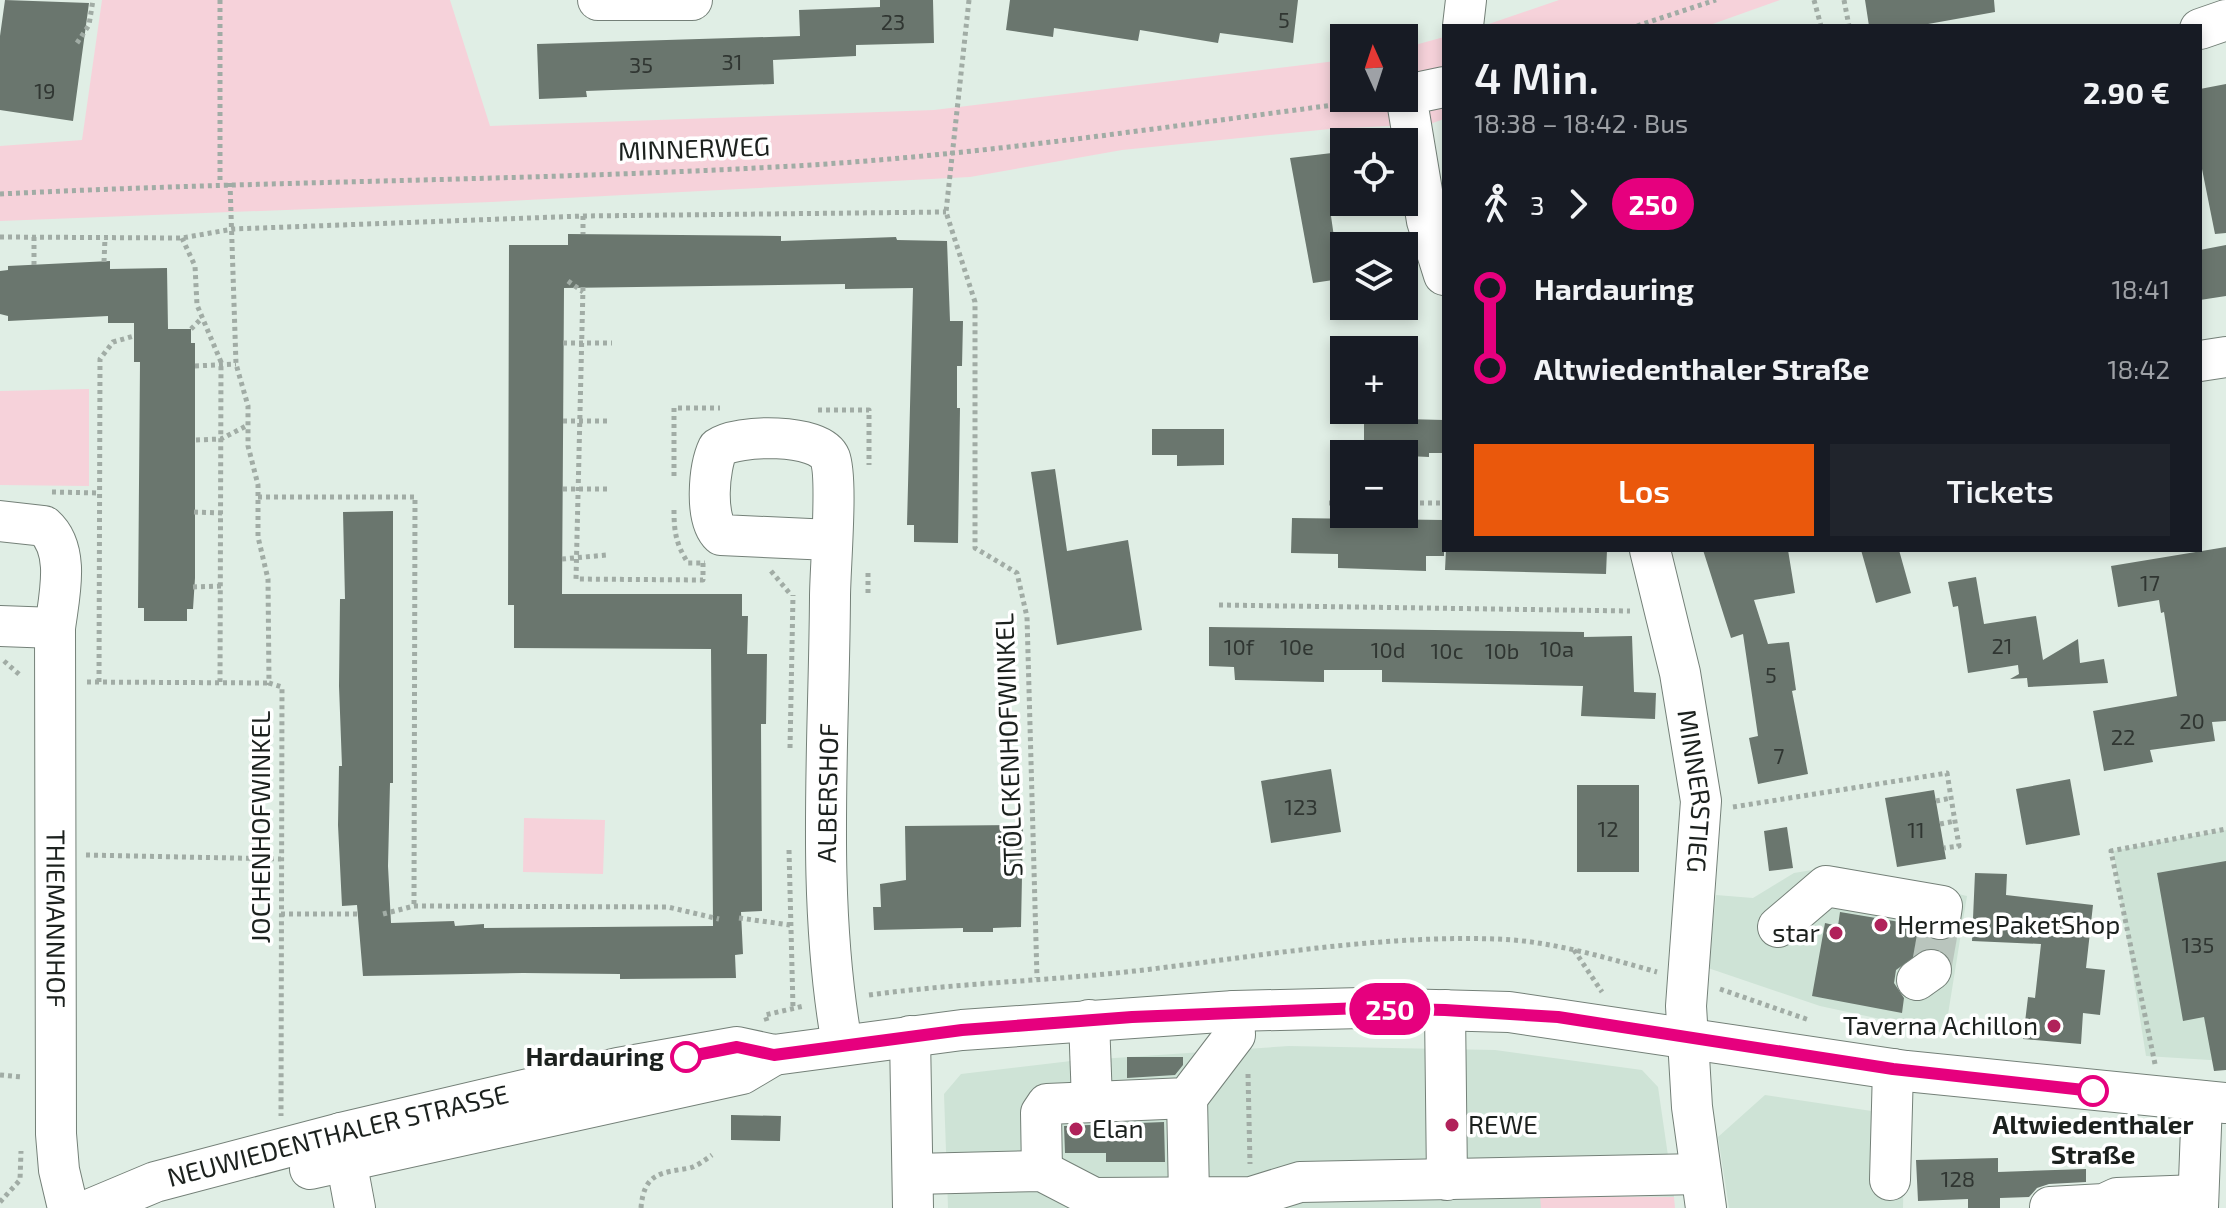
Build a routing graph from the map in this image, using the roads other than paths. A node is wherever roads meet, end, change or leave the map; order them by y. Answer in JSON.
{"nodes":[{"id":1,"x":598,"y":0,"type":"edge"},
{"id":2,"x":692,"y":0,"type":"edge"},
{"id":3,"x":1466,"y":0,"type":"edge"},
{"id":4,"x":2226,"y":20,"type":"edge"},
{"id":5,"x":1463,"y":24,"type":"edge"},
{"id":6,"x":2202,"y":28,"type":"edge"},
{"id":7,"x":1442,"y":87,"type":"edge"},
{"id":8,"x":1418,"y":92,"type":"edge"},
{"id":9,"x":1400,"y":112,"type":"edge"},
{"id":10,"x":1442,"y":269,"type":"edge"},
{"id":11,"x":2226,"y":357,"type":"edge"},
{"id":12,"x":2202,"y":361,"type":"edge"},
{"id":13,"x":0,"y":521,"type":"edge"},
{"id":14,"x":831,"y":540,"type":"dead end"},
{"id":15,"x":1650,"y":552,"type":"edge"},
{"id":16,"x":0,"y":626,"type":"edge"},
{"id":17,"x":55,"y":628,"type":"junction"},
{"id":18,"x":1940,"y":919,"type":"dead end"},
{"id":19,"x":1778,"y":927,"type":"dead end"},
{"id":20,"x":1445,"y":1010,"type":"junction"},
{"id":21,"x":1089,"y":1020,"type":"junction"},
{"id":22,"x":1235,"y":1023,"type":"junction"},
{"id":23,"x":910,"y":1036,"type":"junction"},
{"id":24,"x":1687,"y":1036,"type":"junction"},
{"id":25,"x":842,"y":1044,"type":"junction"},
{"id":26,"x":1893,"y":1069,"type":"junction"},
{"id":27,"x":1187,"y":1098,"type":"junction"},
{"id":28,"x":1092,"y":1101,"type":"junction"},
{"id":29,"x":2214,"y":1102,"type":"edge"},
{"id":30,"x":344,"y":1146,"type":"junction"},
{"id":31,"x":1042,"y":1171,"type":"junction"},
{"id":32,"x":1447,"y":1180,"type":"junction"},
{"id":33,"x":1890,"y":1180,"type":"dead end"},
{"id":34,"x":913,"y":1191,"type":"edge"},
{"id":35,"x":1704,"y":1191,"type":"edge"},
{"id":36,"x":1189,"y":1196,"type":"junction"},
{"id":37,"x":2198,"y":1202,"type":"edge"},
{"id":38,"x":2050,"y":1207,"type":"edge"},
{"id":39,"x":68,"y":1208,"type":"edge"},
{"id":40,"x":93,"y":1208,"type":"edge"},
{"id":41,"x":162,"y":1208,"type":"edge"},
{"id":42,"x":355,"y":1208,"type":"edge"}],
"edges":[{"from":1,"to":2,"type":"street"},
{"from":3,"to":5,"type":"street"},
{"from":4,"to":6,"type":"street"},
{"from":7,"to":8,"type":"street"},
{"from":9,"to":10,"type":"street"},
{"from":11,"to":12,"type":"street"},
{"from":13,"to":17,"type":"street","name":"THIEMANNHOF"},
{"from":14,"to":25,"type":"street","name":"ALBERSHOF"},
{"from":15,"to":24,"type":"street","name":"MINNERSTIEG"},
{"from":16,"to":17,"type":"street"},
{"from":17,"to":39,"type":"street","name":"THIEMANNHOF"},
{"from":18,"to":19,"type":"street"},
{"from":20,"to":22,"type":"street","name":"NEUWIEDENTHALER STRASSE"},
{"from":20,"to":24,"type":"street","name":"NEUWIEDENTHALER STRASSE"},
{"from":20,"to":32,"type":"street"},
{"from":21,"to":22,"type":"street","name":"NEUWIEDENTHALER STRASSE"},
{"from":21,"to":23,"type":"street","name":"NEUWIEDENTHALER STRASSE"},
{"from":21,"to":28,"type":"street"},
{"from":22,"to":27,"type":"street"},
{"from":23,"to":25,"type":"street","name":"NEUWIEDENTHALER STRASSE"},
{"from":23,"to":34,"type":"street"},
{"from":24,"to":26,"type":"street","name":"NEUWIEDENTHALER STRASSE"},
{"from":24,"to":35,"type":"street","name":"MINNERSTIEG"},
{"from":25,"to":30,"type":"street","name":"NEUWIEDENTHALER STRASSE"},
{"from":26,"to":29,"type":"street","name":"NEUWIEDENTHALER STRASSE"},
{"from":26,"to":33,"type":"street"},
{"from":27,"to":28,"type":"street"},
{"from":27,"to":36,"type":"street"},
{"from":28,"to":31,"type":"street"},
{"from":29,"to":37,"type":"street"},
{"from":30,"to":40,"type":"street","name":"NEUWIEDENTHALER STRASSE"},
{"from":30,"to":41,"type":"street","name":"NEUWIEDENTHALER STRASSE"},
{"from":30,"to":42,"type":"street"},
{"from":31,"to":34,"type":"street"},
{"from":31,"to":36,"type":"street"},
{"from":32,"to":35,"type":"street"},
{"from":32,"to":36,"type":"street"},
{"from":37,"to":38,"type":"street"}]}
